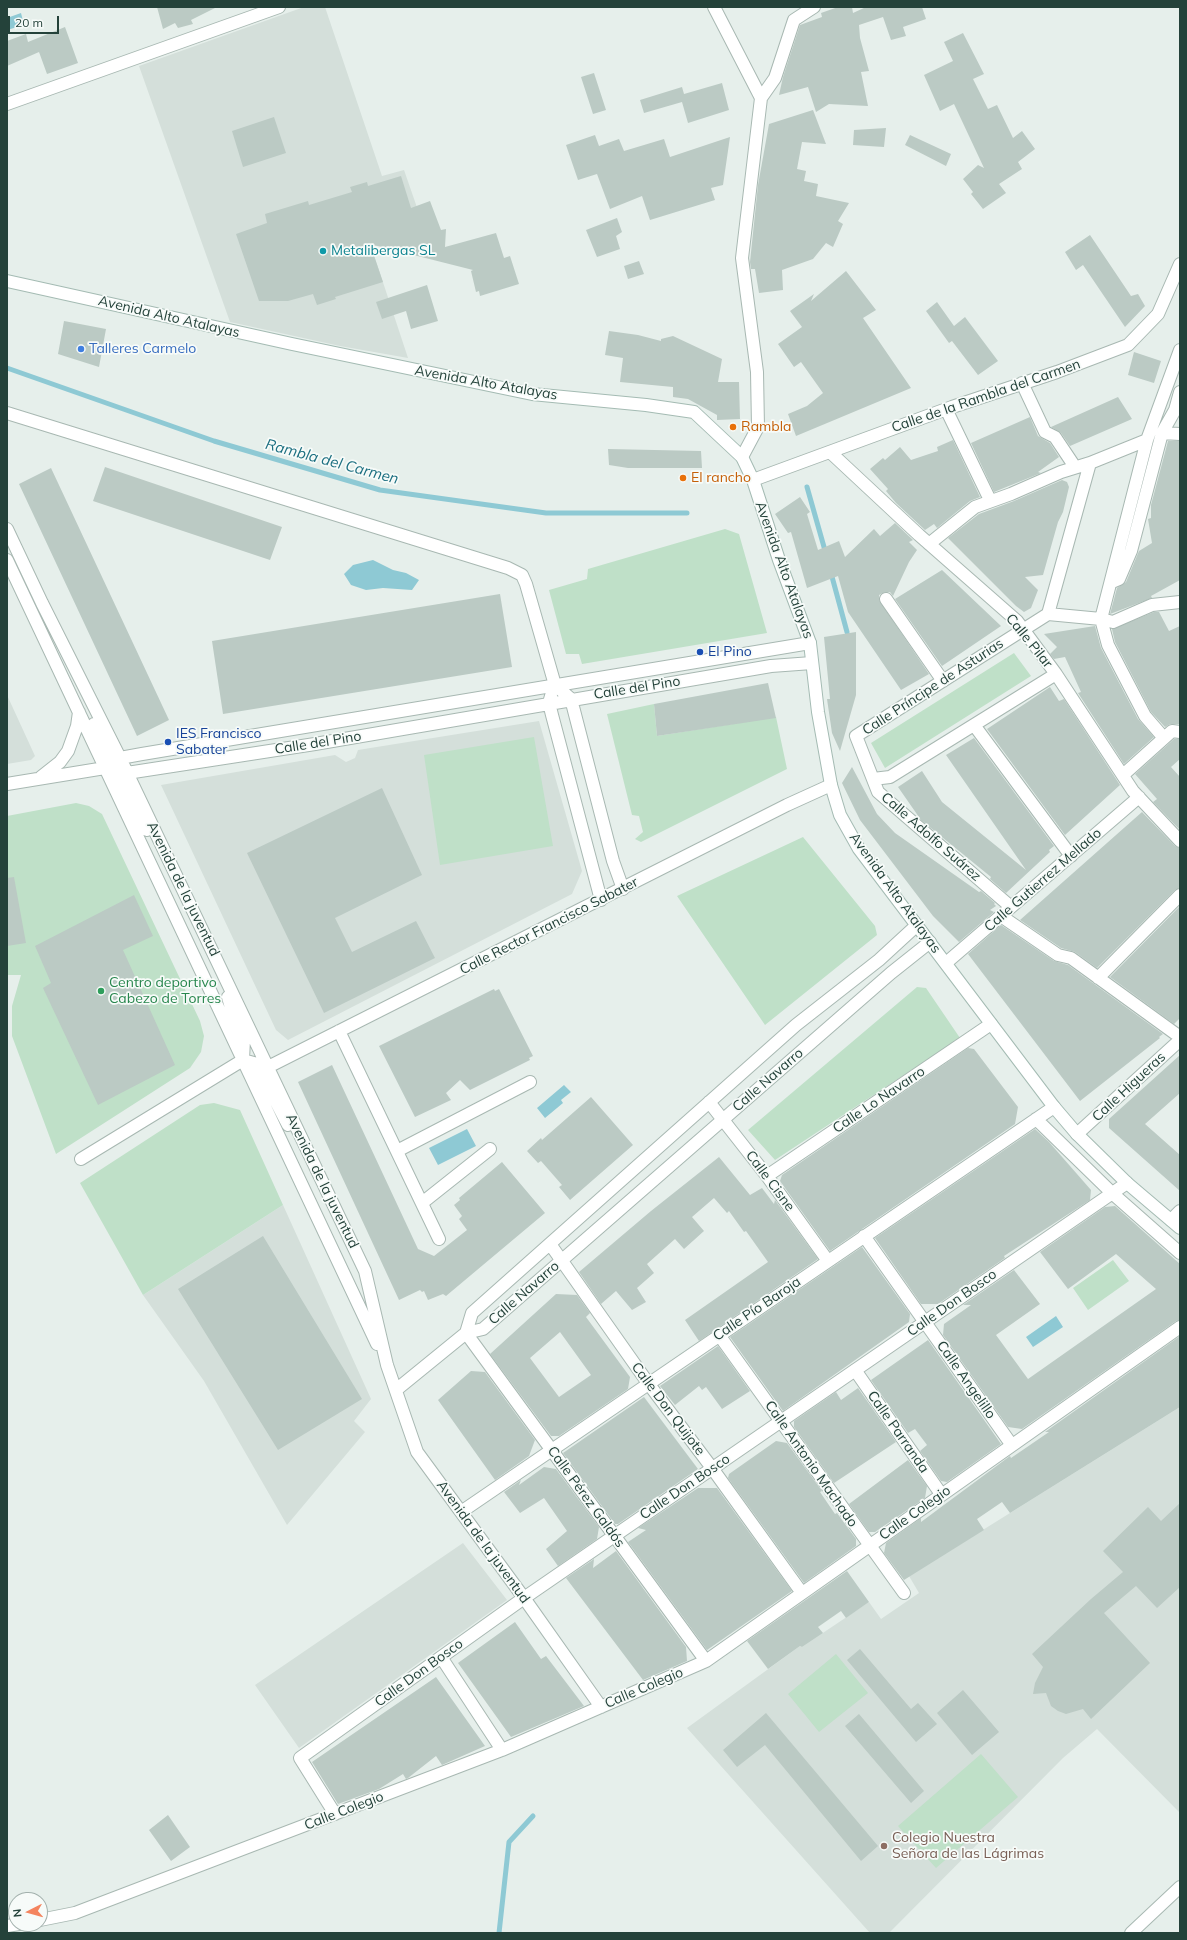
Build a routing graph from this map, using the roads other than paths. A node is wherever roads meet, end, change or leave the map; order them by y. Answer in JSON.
{"nodes":[{"id":1,"x":279,"y":7,"type":"edge"},
{"id":2,"x":714,"y":7,"type":"edge"},
{"id":3,"x":814,"y":7,"type":"edge"},
{"id":4,"x":761,"y":98,"type":"junction"},
{"id":5,"x":7,"y":104,"type":"edge"},
{"id":6,"x":1180,"y":264,"type":"edge"},
{"id":7,"x":7,"y":281,"type":"edge"},
{"id":8,"x":1180,"y":350,"type":"edge"},
{"id":9,"x":1022,"y":383,"type":"junction"},
{"id":10,"x":1180,"y":392,"type":"edge"},
{"id":11,"x":946,"y":409,"type":"junction"},
{"id":12,"x":7,"y":413,"type":"edge"},
{"id":13,"x":1162,"y":433,"type":"junction"},
{"id":14,"x":1180,"y":434,"type":"edge"},
{"id":15,"x":1147,"y":440,"type":"junction"},
{"id":16,"x":830,"y":452,"type":"junction"},
{"id":17,"x":742,"y":457,"type":"junction"},
{"id":18,"x":1090,"y":463,"type":"junction"},
{"id":19,"x":1075,"y":467,"type":"junction"},
{"id":20,"x":753,"y":480,"type":"junction"},
{"id":21,"x":990,"y":500,"type":"junction"},
{"id":22,"x":7,"y":529,"type":"edge"},
{"id":23,"x":929,"y":544,"type":"junction"},
{"id":24,"x":7,"y":560,"type":"edge"},
{"id":25,"x":1111,"y":583,"type":"junction"},
{"id":26,"x":886,"y":599,"type":"dead end"},
{"id":27,"x":42,"y":603,"type":"junction"},
{"id":28,"x":1179,"y":604,"type":"edge"},
{"id":29,"x":1048,"y":614,"type":"junction"},
{"id":30,"x":1101,"y":619,"type":"junction"},
{"id":31,"x":1022,"y":630,"type":"junction"},
{"id":32,"x":810,"y":643,"type":"junction"},
{"id":33,"x":812,"y":663,"type":"junction"},
{"id":34,"x":1056,"y":674,"type":"junction"},
{"id":35,"x":943,"y":681,"type":"junction"},
{"id":36,"x":555,"y":685,"type":"junction"},
{"id":37,"x":571,"y":699,"type":"junction"},
{"id":38,"x":549,"y":703,"type":"junction"},
{"id":39,"x":79,"y":712,"type":"junction"},
{"id":40,"x":974,"y":725,"type":"junction"},
{"id":41,"x":1180,"y":732,"type":"edge"},
{"id":42,"x":856,"y":736,"type":"joint"},
{"id":43,"x":1164,"y":738,"type":"junction"},
{"id":44,"x":120,"y":758,"type":"junction"},
{"id":45,"x":105,"y":768,"type":"junction"},
{"id":46,"x":127,"y":773,"type":"junction"},
{"id":47,"x":1123,"y":776,"type":"junction"},
{"id":48,"x":38,"y":778,"type":"junction"},
{"id":49,"x":873,"y":779,"type":"junction"},
{"id":50,"x":7,"y":784,"type":"edge"},
{"id":51,"x":831,"y":785,"type":"junction"},
{"id":52,"x":1139,"y":797,"type":"junction"},
{"id":53,"x":1180,"y":840,"type":"edge"},
{"id":54,"x":1071,"y":856,"type":"junction"},
{"id":55,"x":178,"y":880,"type":"junction"},
{"id":56,"x":623,"y":889,"type":"junction"},
{"id":57,"x":1180,"y":895,"type":"edge"},
{"id":58,"x":600,"y":900,"type":"junction"},
{"id":59,"x":1011,"y":907,"type":"junction"},
{"id":60,"x":1001,"y":916,"type":"junction"},
{"id":61,"x":916,"y":926,"type":"junction"},
{"id":62,"x":930,"y":942,"type":"junction"},
{"id":63,"x":218,"y":963,"type":"junction"},
{"id":64,"x":946,"y":963,"type":"junction"},
{"id":65,"x":1098,"y":978,"type":"junction"},
{"id":66,"x":991,"y":1024,"type":"junction"},
{"id":67,"x":339,"y":1031,"type":"junction"},
{"id":68,"x":1180,"y":1037,"type":"edge"},
{"id":69,"x":1180,"y":1040,"type":"edge"},
{"id":70,"x":243,"y":1060,"type":"junction"},
{"id":71,"x":268,"y":1067,"type":"junction"},
{"id":72,"x":530,"y":1082,"type":"dead end"},
{"id":73,"x":709,"y":1102,"type":"junction"},
{"id":74,"x":1054,"y":1107,"type":"junction"},
{"id":75,"x":1036,"y":1119,"type":"junction"},
{"id":76,"x":723,"y":1120,"type":"junction"},
{"id":77,"x":1077,"y":1134,"type":"junction"},
{"id":78,"x":490,"y":1149,"type":"dead end"},
{"id":79,"x":397,"y":1151,"type":"junction"},
{"id":80,"x":81,"y":1159,"type":"dead end"},
{"id":81,"x":768,"y":1176,"type":"junction"},
{"id":82,"x":1127,"y":1183,"type":"junction"},
{"id":83,"x":327,"y":1191,"type":"junction"},
{"id":84,"x":1112,"y":1193,"type":"junction"},
{"id":85,"x":422,"y":1204,"type":"junction"},
{"id":86,"x":1180,"y":1211,"type":"edge"},
{"id":87,"x":1176,"y":1224,"type":"edge"},
{"id":88,"x":864,"y":1236,"type":"junction"},
{"id":89,"x":439,"y":1239,"type":"dead end"},
{"id":90,"x":550,"y":1244,"type":"junction"},
{"id":91,"x":1180,"y":1253,"type":"edge"},
{"id":92,"x":562,"y":1260,"type":"junction"},
{"id":93,"x":828,"y":1261,"type":"junction"},
{"id":94,"x":925,"y":1322,"type":"junction"},
{"id":95,"x":1180,"y":1327,"type":"edge"},
{"id":96,"x":466,"y":1332,"type":"junction"},
{"id":97,"x":719,"y":1335,"type":"junction"},
{"id":98,"x":387,"y":1365,"type":"junction"},
{"id":99,"x":855,"y":1370,"type":"junction"},
{"id":100,"x":648,"y":1383,"type":"junction"},
{"id":101,"x":396,"y":1390,"type":"junction"},
{"id":102,"x":780,"y":1421,"type":"junction"},
{"id":103,"x":1012,"y":1444,"type":"junction"},
{"id":104,"x":552,"y":1450,"type":"junction"},
{"id":105,"x":712,"y":1468,"type":"junction"},
{"id":106,"x":941,"y":1494,"type":"junction"},
{"id":107,"x":461,"y":1512,"type":"junction"},
{"id":108,"x":614,"y":1536,"type":"junction"},
{"id":109,"x":869,"y":1546,"type":"junction"},
{"id":110,"x":802,"y":1593,"type":"junction"},
{"id":111,"x":904,"y":1593,"type":"dead end"},
{"id":112,"x":524,"y":1598,"type":"junction"},
{"id":113,"x":441,"y":1657,"type":"junction"},
{"id":114,"x":706,"y":1661,"type":"junction"},
{"id":115,"x":601,"y":1707,"type":"junction"},
{"id":116,"x":502,"y":1750,"type":"junction"},
{"id":117,"x":335,"y":1814,"type":"junction"},
{"id":118,"x":1180,"y":1887,"type":"edge"},
{"id":119,"x":48,"y":1918,"type":"edge"},
{"id":120,"x":1131,"y":1933,"type":"edge"}],
"edges":[{"from":1,"to":5,"type":"street"},
{"from":2,"to":4,"type":"street"},
{"from":3,"to":4,"type":"street"},
{"from":4,"to":17,"type":"street"},
{"from":6,"to":9,"type":"street","name":"Calle de la Rambla del Carmen"},
{"from":7,"to":17,"type":"street","name":"Avenida Alto Atalayas"},
{"from":8,"to":15,"type":"street"},
{"from":9,"to":11,"type":"street","name":"Calle de la Rambla del Carmen"},
{"from":9,"to":19,"type":"street"},
{"from":10,"to":13,"type":"street"},
{"from":11,"to":16,"type":"street","name":"Calle de la Rambla del Carmen"},
{"from":11,"to":21,"type":"street"},
{"from":12,"to":36,"type":"street"},
{"from":13,"to":14,"type":"street"},
{"from":13,"to":25,"type":"street"},
{"from":15,"to":18,"type":"street"},
{"from":15,"to":25,"type":"street"},
{"from":16,"to":20,"type":"street","name":"Calle de la Rambla del Carmen"},
{"from":16,"to":23,"type":"street","name":"Calle Pilar"},
{"from":17,"to":20,"type":"street","name":"Avenida Alto Atalayas"},
{"from":18,"to":19,"type":"street"},
{"from":18,"to":29,"type":"street"},
{"from":19,"to":21,"type":"street"},
{"from":20,"to":32,"type":"street","name":"Avenida Alto Atalayas"},
{"from":21,"to":23,"type":"street"},
{"from":22,"to":27,"type":"street","name":"Avenida de la juventud"},
{"from":23,"to":31,"type":"street","name":"Calle Pilar"},
{"from":24,"to":39,"type":"street","name":"Avenida de la juventud"},
{"from":25,"to":30,"type":"street"},
{"from":26,"to":35,"type":"street"},
{"from":27,"to":44,"type":"street","name":"Avenida de la juventud"},
{"from":27,"to":45,"type":"street"},
{"from":28,"to":30,"type":"street"},
{"from":29,"to":30,"type":"street"},
{"from":29,"to":31,"type":"street","name":"Calle Príncipe de Asturias"},
{"from":30,"to":43,"type":"street"},
{"from":31,"to":34,"type":"street","name":"Calle Pilar"},
{"from":31,"to":35,"type":"street","name":"Calle Príncipe de Asturias"},
{"from":32,"to":33,"type":"street","name":"Avenida Alto Atalayas"},
{"from":32,"to":36,"type":"street","name":"Calle del Pino"},
{"from":33,"to":37,"type":"street","name":"Calle del Pino"},
{"from":33,"to":51,"type":"street","name":"Avenida Alto Atalayas"},
{"from":34,"to":40,"type":"street"},
{"from":34,"to":47,"type":"street","name":"Calle Pilar"},
{"from":35,"to":42,"type":"street","name":"Calle Príncipe de Asturias"},
{"from":36,"to":37,"type":"street"},
{"from":36,"to":38,"type":"street"},
{"from":36,"to":44,"type":"street","name":"Calle del Pino"},
{"from":37,"to":38,"type":"street","name":"Calle del Pino"},
{"from":37,"to":56,"type":"street"},
{"from":38,"to":46,"type":"street","name":"Calle del Pino"},
{"from":38,"to":58,"type":"street"},
{"from":39,"to":45,"type":"street","name":"Avenida de la juventud"},
{"from":39,"to":48,"type":"street"},
{"from":40,"to":49,"type":"street"},
{"from":40,"to":54,"type":"street"},
{"from":41,"to":43,"type":"street"},
{"from":42,"to":49,"type":"street","name":"Calle Adolfo Suárez"},
{"from":43,"to":47,"type":"street"},
{"from":44,"to":45,"type":"street","name":"Calle del Pino"},
{"from":44,"to":46,"type":"street","name":"Avenida de la juventud"},
{"from":45,"to":46,"type":"street","name":"Calle del Pino"},
{"from":45,"to":48,"type":"street"},
{"from":45,"to":55,"type":"street"},
{"from":45,"to":70,"type":"street","name":"Avenida de la juventud"},
{"from":46,"to":55,"type":"street","name":"Avenida de la juventud"},
{"from":47,"to":52,"type":"street","name":"Calle Pilar"},
{"from":48,"to":50,"type":"street"},
{"from":49,"to":59,"type":"street","name":"Calle Adolfo Suárez"},
{"from":51,"to":56,"type":"street","name":"Calle Rector Francisco Sabater"},
{"from":51,"to":61,"type":"street","name":"Avenida Alto Atalayas"},
{"from":52,"to":53,"type":"street","name":"Calle Pilar"},
{"from":52,"to":54,"type":"street","name":"Calle Gutierrez Mellado"},
{"from":54,"to":59,"type":"street","name":"Calle Gutierrez Mellado"},
{"from":55,"to":63,"type":"street","name":"Avenida de la juventud"},
{"from":56,"to":58,"type":"street","name":"Calle Rector Francisco Sabater"},
{"from":57,"to":65,"type":"street"},
{"from":58,"to":67,"type":"street","name":"Calle Rector Francisco Sabater"},
{"from":59,"to":60,"type":"street","name":"Calle Gutierrez Mellado"},
{"from":60,"to":64,"type":"street","name":"Calle Gutierrez Mellado"},
{"from":60,"to":65,"type":"street"},
{"from":61,"to":62,"type":"street","name":"Avenida Alto Atalayas"},
{"from":61,"to":73,"type":"street","name":"Calle Navarro"},
{"from":62,"to":64,"type":"street","name":"Avenida Alto Atalayas"},
{"from":62,"to":76,"type":"street","name":"Calle Navarro"},
{"from":63,"to":70,"type":"street"},
{"from":63,"to":71,"type":"street","name":"Avenida de la juventud"},
{"from":64,"to":66,"type":"street","name":"Avenida Alto Atalayas"},
{"from":65,"to":68,"type":"street"},
{"from":66,"to":74,"type":"street","name":"Avenida Alto Atalayas"},
{"from":66,"to":81,"type":"street","name":"Calle Lo Navarro"},
{"from":67,"to":71,"type":"street","name":"Calle Rector Francisco Sabater"},
{"from":67,"to":79,"type":"street"},
{"from":69,"to":77,"type":"street","name":"Calle Higueras"},
{"from":70,"to":71,"type":"street"},
{"from":70,"to":80,"type":"street"},
{"from":70,"to":83,"type":"street"},
{"from":70,"to":98,"type":"street","name":"Avenida de la juventud"},
{"from":71,"to":83,"type":"street","name":"Avenida de la juventud"},
{"from":72,"to":79,"type":"street"},
{"from":73,"to":76,"type":"street","name":"Calle Cisne"},
{"from":73,"to":90,"type":"street","name":"Calle Navarro"},
{"from":74,"to":75,"type":"street","name":"Calle Pío Baroja"},
{"from":74,"to":77,"type":"street","name":"Avenida Alto Atalayas"},
{"from":75,"to":84,"type":"street"},
{"from":75,"to":88,"type":"street","name":"Calle Pío Baroja"},
{"from":76,"to":81,"type":"street","name":"Calle Cisne"},
{"from":76,"to":92,"type":"street","name":"Calle Navarro"},
{"from":77,"to":82,"type":"street","name":"Avenida Alto Atalayas"},
{"from":78,"to":85,"type":"street"},
{"from":79,"to":85,"type":"street"},
{"from":81,"to":93,"type":"street","name":"Calle Cisne"},
{"from":82,"to":84,"type":"street","name":"Calle Don Bosco"},
{"from":82,"to":87,"type":"street","name":"Avenida Alto Atalayas"},
{"from":83,"to":98,"type":"street","name":"Avenida de la juventud"},
{"from":84,"to":91,"type":"street"},
{"from":84,"to":94,"type":"street","name":"Calle Don Bosco"},
{"from":85,"to":89,"type":"street"},
{"from":86,"to":87,"type":"street"},
{"from":88,"to":93,"type":"street","name":"Calle Pío Baroja"},
{"from":88,"to":94,"type":"street","name":"Calle Angelillo"},
{"from":90,"to":92,"type":"street","name":"Calle Don Quijote"},
{"from":90,"to":96,"type":"street","name":"Calle Navarro"},
{"from":92,"to":96,"type":"street","name":"Calle Navarro"},
{"from":92,"to":100,"type":"street","name":"Calle Don Quijote"},
{"from":93,"to":97,"type":"street","name":"Calle Pío Baroja"},
{"from":94,"to":99,"type":"street","name":"Calle Don Bosco"},
{"from":94,"to":103,"type":"street","name":"Calle Angelillo"},
{"from":95,"to":103,"type":"street","name":"Calle Colegio"},
{"from":96,"to":101,"type":"street"},
{"from":96,"to":104,"type":"street","name":"Calle Pérez Galdós"},
{"from":97,"to":100,"type":"street","name":"Calle Pío Baroja"},
{"from":97,"to":102,"type":"street","name":"Calle Antonio Machado"},
{"from":98,"to":101,"type":"street","name":"Avenida de la juventud"},
{"from":99,"to":102,"type":"street","name":"Calle Don Bosco"},
{"from":99,"to":106,"type":"street","name":"Calle Parranda"},
{"from":100,"to":104,"type":"street","name":"Calle Pío Baroja"},
{"from":100,"to":105,"type":"street","name":"Calle Don Quijote"},
{"from":101,"to":107,"type":"street","name":"Avenida de la juventud"},
{"from":102,"to":105,"type":"street","name":"Calle Don Bosco"},
{"from":102,"to":109,"type":"street","name":"Calle Antonio Machado"},
{"from":103,"to":106,"type":"street","name":"Calle Colegio"},
{"from":104,"to":107,"type":"street","name":"Calle Pío Baroja"},
{"from":104,"to":108,"type":"street","name":"Calle Pérez Galdós"},
{"from":105,"to":108,"type":"street","name":"Calle Don Bosco"},
{"from":105,"to":110,"type":"street","name":"Calle Don Quijote"},
{"from":106,"to":109,"type":"street","name":"Calle Colegio"},
{"from":107,"to":112,"type":"street","name":"Avenida de la juventud"},
{"from":108,"to":112,"type":"street","name":"Calle Don Bosco"},
{"from":108,"to":114,"type":"street","name":"Calle Pérez Galdós"},
{"from":109,"to":110,"type":"street","name":"Calle Colegio"},
{"from":109,"to":111,"type":"street","name":"Calle Antonio Machado"},
{"from":110,"to":114,"type":"street","name":"Calle Colegio"},
{"from":112,"to":113,"type":"street","name":"Calle Don Bosco"},
{"from":112,"to":115,"type":"street","name":"Avenida de la juventud"},
{"from":113,"to":116,"type":"street"},
{"from":113,"to":117,"type":"street","name":"Calle Don Bosco"},
{"from":114,"to":115,"type":"street","name":"Calle Colegio"},
{"from":115,"to":116,"type":"street","name":"Calle Colegio"},
{"from":116,"to":117,"type":"street","name":"Calle Colegio"},
{"from":117,"to":119,"type":"street","name":"Calle Colegio"},
{"from":118,"to":120,"type":"street"}]}
